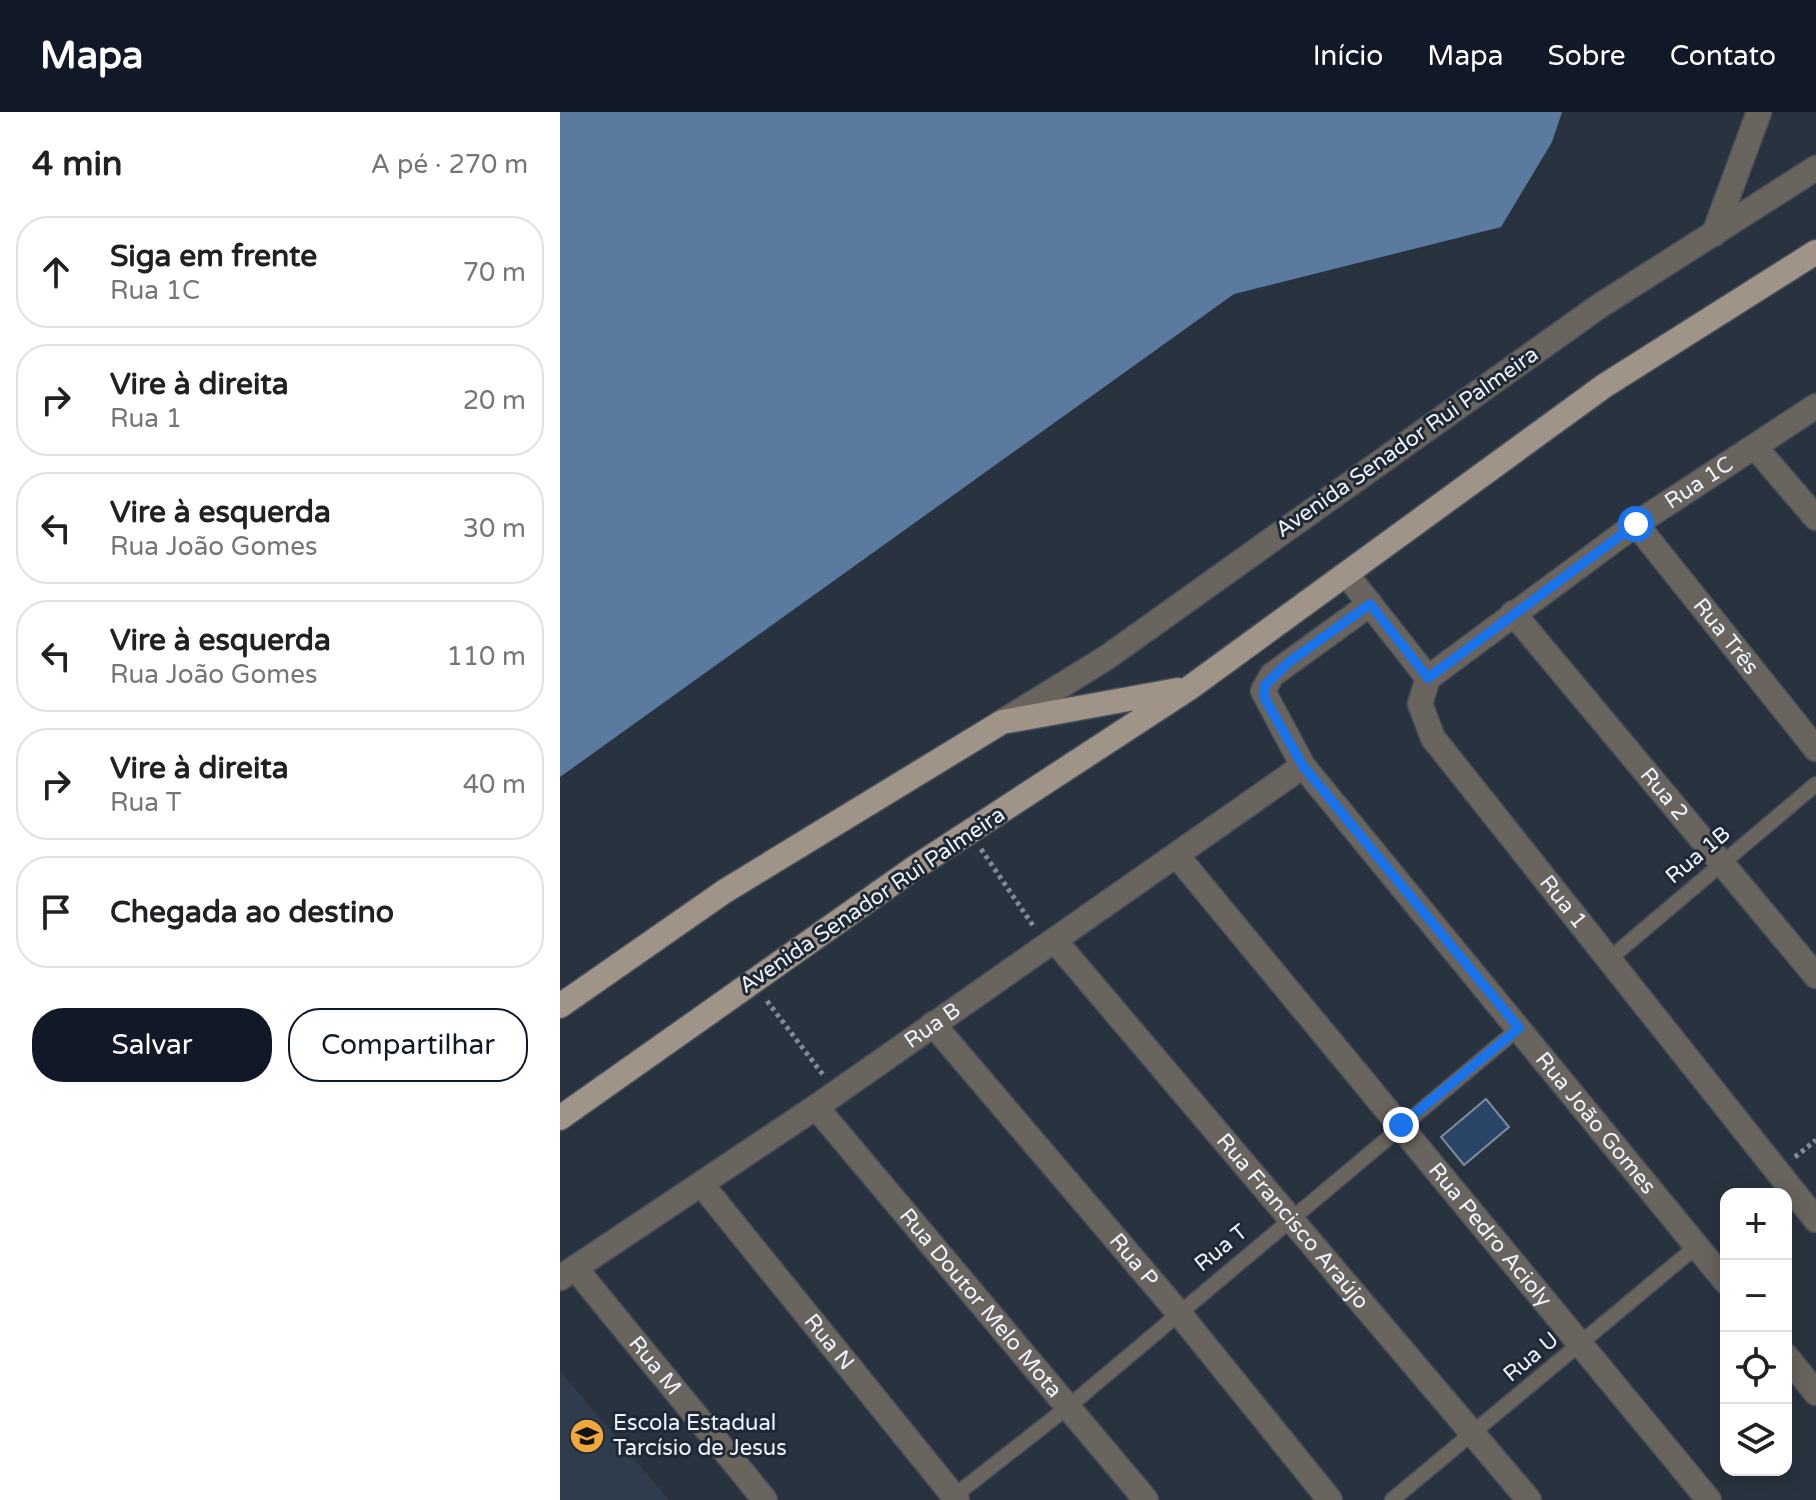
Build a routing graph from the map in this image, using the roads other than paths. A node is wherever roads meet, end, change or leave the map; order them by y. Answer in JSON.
{"nodes":[{"id":1,"x":1759,"y":112,"type":"edge"},
{"id":2,"x":1816,"y":168,"type":"edge"},
{"id":3,"x":1714,"y":234,"type":"junction"},
{"id":4,"x":1816,"y":252,"type":"edge"},
{"id":5,"x":1816,"y":406,"type":"edge"},
{"id":6,"x":1755,"y":447,"type":"junction"},
{"id":7,"x":1816,"y":518,"type":"edge"},
{"id":8,"x":1636,"y":524,"type":"junction"},
{"id":9,"x":1347,"y":575,"type":"junction"},
{"id":10,"x":1370,"y":604,"type":"junction"},
{"id":11,"x":1513,"y":613,"type":"junction"},
{"id":12,"x":1428,"y":678,"type":"junction"},
{"id":13,"x":1188,"y":689,"type":"junction"},
{"id":14,"x":1002,"y":722,"type":"junction"},
{"id":15,"x":1816,"y":749,"type":"edge"},
{"id":16,"x":1303,"y":766,"type":"junction"},
{"id":17,"x":1816,"y":784,"type":"edge"},
{"id":18,"x":1178,"y":857,"type":"junction"},
{"id":19,"x":1723,"y":862,"type":"junction"},
{"id":20,"x":1052,"y":944,"type":"junction"},
{"id":21,"x":1608,"y":960,"type":"junction"},
{"id":22,"x":1816,"y":976,"type":"edge"},
{"id":23,"x":560,"y":1006,"type":"edge"},
{"id":24,"x":933,"y":1024,"type":"junction"},
{"id":25,"x":1519,"y":1028,"type":"junction"},
{"id":26,"x":816,"y":1107,"type":"junction"},
{"id":27,"x":560,"y":1118,"type":"edge"},
{"id":28,"x":1401,"y":1125,"type":"junction"},
{"id":29,"x":702,"y":1185,"type":"junction"},
{"id":30,"x":1291,"y":1220,"type":"junction"},
{"id":31,"x":1816,"y":1220,"type":"edge"},
{"id":32,"x":1697,"y":1246,"type":"junction"},
{"id":33,"x":567,"y":1273,"type":"edge"},
{"id":34,"x":1720,"y":1275,"type":"edge"},
{"id":35,"x":1178,"y":1312,"type":"junction"},
{"id":36,"x":1581,"y":1344,"type":"junction"},
{"id":37,"x":1792,"y":1363,"type":"edge"},
{"id":38,"x":1816,"y":1393,"type":"edge"},
{"id":39,"x":1068,"y":1407,"type":"junction"},
{"id":40,"x":1474,"y":1433,"type":"junction"},
{"id":41,"x":953,"y":1499,"type":"edge"},
{"id":42,"x":765,"y":1500,"type":"edge"},
{"id":43,"x":1146,"y":1500,"type":"edge"},
{"id":44,"x":1330,"y":1500,"type":"edge"},
{"id":45,"x":1392,"y":1500,"type":"edge"},
{"id":46,"x":1529,"y":1500,"type":"edge"},
{"id":47,"x":1709,"y":1500,"type":"edge"}],
"edges":[{"from":1,"to":3,"type":"street"},
{"from":2,"to":3,"type":"street","name":"Avenida Senador Rui Palmeira"},
{"from":3,"to":14,"type":"street","name":"Avenida Senador Rui Palmeira"},
{"from":4,"to":9,"type":"main road","name":"Avenida Senador Rui Palmeira"},
{"from":5,"to":6,"type":"street","name":"Rua 1C"},
{"from":6,"to":7,"type":"street"},
{"from":6,"to":8,"type":"street","name":"Rua 1C"},
{"from":8,"to":11,"type":"street","name":"Rua 1C"},
{"from":8,"to":15,"type":"street","name":"Rua Três"},
{"from":9,"to":10,"type":"street"},
{"from":9,"to":13,"type":"main road","name":"Avenida Senador Rui Palmeira"},
{"from":10,"to":12,"type":"street"},
{"from":10,"to":16,"type":"street","name":"Rua João Gomes"},
{"from":11,"to":12,"type":"street","name":"Rua 1C"},
{"from":11,"to":19,"type":"street","name":"Rua 2"},
{"from":12,"to":21,"type":"street","name":"Rua 1"},
{"from":13,"to":14,"type":"main road","name":"Avenida Senador Rui Palmeira"},
{"from":13,"to":27,"type":"main road","name":"Avenida Senador Rui Palmeira"},
{"from":14,"to":23,"type":"main road","name":"Avenida Senador Rui Palmeira"},
{"from":16,"to":18,"type":"street","name":"Rua B"},
{"from":16,"to":25,"type":"street","name":"Rua João Gomes"},
{"from":17,"to":19,"type":"lane","name":"Rua 1B"},
{"from":18,"to":20,"type":"street","name":"Rua B"},
{"from":18,"to":28,"type":"street","name":"Rua Pedro Acioly"},
{"from":19,"to":21,"type":"lane","name":"Rua 1B"},
{"from":19,"to":22,"type":"street","name":"Rua 2"},
{"from":20,"to":24,"type":"street","name":"Rua B"},
{"from":20,"to":30,"type":"street","name":"Rua Francisco Araújo"},
{"from":21,"to":31,"type":"street","name":"Rua 1"},
{"from":24,"to":26,"type":"street","name":"Rua B"},
{"from":24,"to":35,"type":"street","name":"Rua P"},
{"from":25,"to":28,"type":"lane","name":"Rua T"},
{"from":25,"to":32,"type":"street","name":"Rua João Gomes"},
{"from":26,"to":29,"type":"street","name":"Rua B"},
{"from":26,"to":39,"type":"street","name":"Rua Doutor Melo Mota"},
{"from":28,"to":30,"type":"lane","name":"Rua T"},
{"from":28,"to":36,"type":"street","name":"Rua Pedro Acioly"},
{"from":29,"to":33,"type":"street","name":"Rua B"},
{"from":29,"to":41,"type":"street","name":"Rua N"},
{"from":30,"to":35,"type":"lane","name":"Rua T"},
{"from":30,"to":40,"type":"street","name":"Rua Francisco Araújo"},
{"from":32,"to":34,"type":"street","name":"Rua João Gomes"},
{"from":32,"to":36,"type":"lane","name":"Rua U"},
{"from":33,"to":42,"type":"street","name":"Rua M"},
{"from":35,"to":39,"type":"lane","name":"Rua T"},
{"from":35,"to":44,"type":"street","name":"Rua P"},
{"from":36,"to":40,"type":"lane","name":"Rua U"},
{"from":36,"to":47,"type":"street","name":"Rua Pedro Acioly"},
{"from":37,"to":38,"type":"street"},
{"from":39,"to":41,"type":"lane","name":"Rua T"},
{"from":39,"to":43,"type":"street","name":"Rua Doutor Melo Mota"},
{"from":40,"to":45,"type":"lane","name":"Rua U"},
{"from":40,"to":46,"type":"street","name":"Rua Francisco Araújo"}]}
